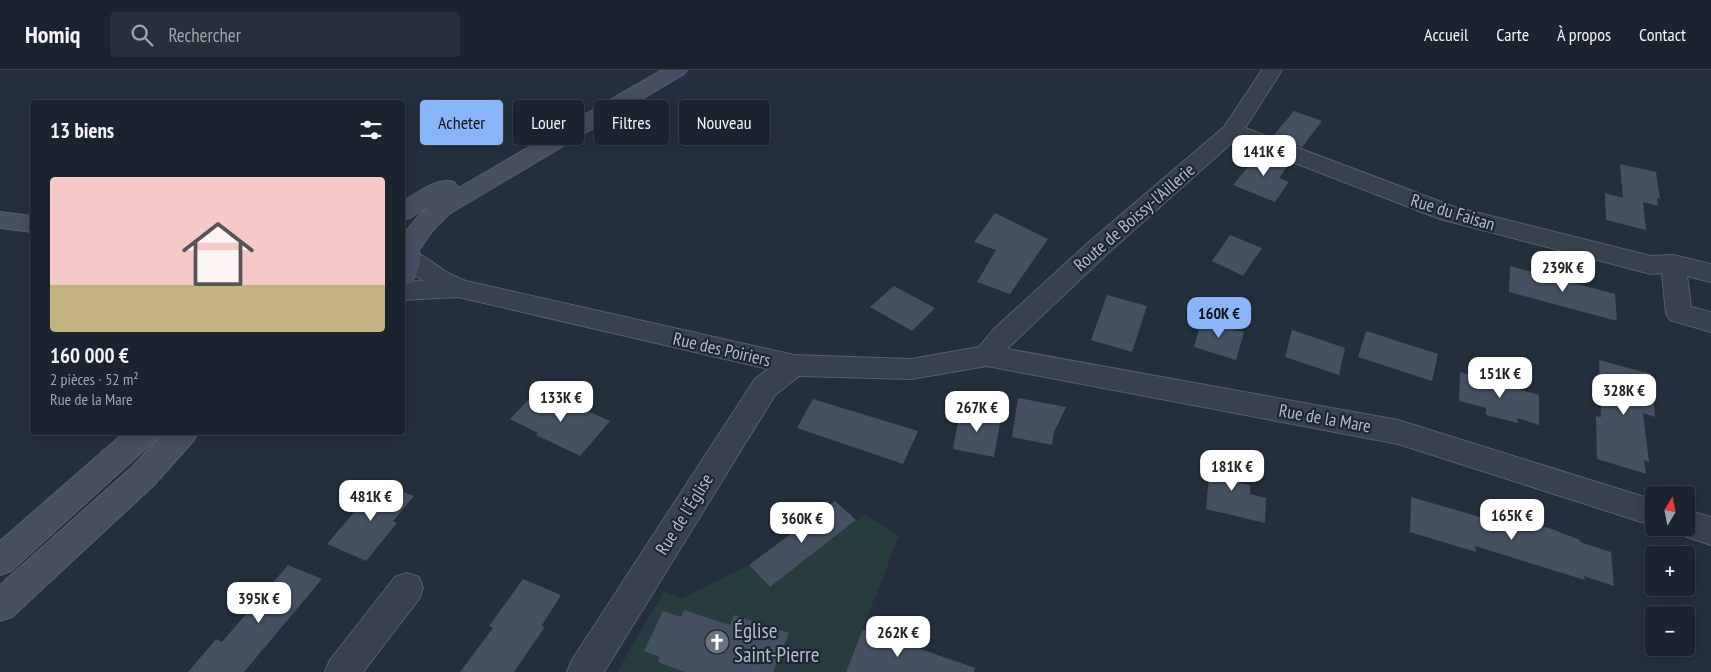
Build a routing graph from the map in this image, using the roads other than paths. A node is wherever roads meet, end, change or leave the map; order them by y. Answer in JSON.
{"nodes":[{"id":1,"x":668,"y":70,"type":"edge"},
{"id":2,"x":677,"y":70,"type":"edge"},
{"id":3,"x":1272,"y":70,"type":"edge"},
{"id":4,"x":1232,"y":131,"type":"junction"},
{"id":5,"x":405,"y":210,"type":"edge"},
{"id":6,"x":0,"y":220,"type":"edge"},
{"id":7,"x":30,"y":224,"type":"edge"},
{"id":8,"x":405,"y":256,"type":"edge"},
{"id":9,"x":1673,"y":264,"type":"junction"},
{"id":10,"x":1711,"y":273,"type":"edge"},
{"id":11,"x":460,"y":289,"type":"junction"},
{"id":12,"x":405,"y":291,"type":"edge"},
{"id":13,"x":1711,"y":322,"type":"edge"},
{"id":14,"x":987,"y":356,"type":"junction"},
{"id":15,"x":794,"y":365,"type":"junction"},
{"id":16,"x":142,"y":435,"type":"edge"},
{"id":17,"x":181,"y":435,"type":"edge"},
{"id":18,"x":1645,"y":510,"type":"edge"},
{"id":19,"x":1695,"y":526,"type":"edge"},
{"id":20,"x":1711,"y":531,"type":"edge"},
{"id":21,"x":0,"y":561,"type":"edge"},
{"id":22,"x":407,"y":588,"type":"dead end"},
{"id":23,"x":0,"y":606,"type":"edge"},
{"id":24,"x":342,"y":672,"type":"edge"},
{"id":25,"x":584,"y":672,"type":"edge"}],
"edges":[{"from":1,"to":5,"type":"main road"},
{"from":2,"to":8,"type":"main road"},
{"from":3,"to":4,"type":"street","name":"Route de Boissy-l'Aillerie"},
{"from":4,"to":9,"type":"street","name":"Rue du Faisan"},
{"from":4,"to":14,"type":"street","name":"Route de Boissy-l'Aillerie"},
{"from":6,"to":7,"type":"main road"},
{"from":8,"to":11,"type":"street"},
{"from":9,"to":10,"type":"street","name":"Rue du Faisan"},
{"from":9,"to":13,"type":"street"},
{"from":11,"to":12,"type":"street"},
{"from":11,"to":15,"type":"street","name":"Rue des Poiriers"},
{"from":14,"to":15,"type":"street","name":"Rue des Poiriers"},
{"from":14,"to":18,"type":"street","name":"Rue de la Mare"},
{"from":15,"to":25,"type":"street","name":"Rue de l'Église"},
{"from":16,"to":21,"type":"main road"},
{"from":17,"to":23,"type":"main road"},
{"from":19,"to":20,"type":"street"},
{"from":22,"to":24,"type":"street"}]}
